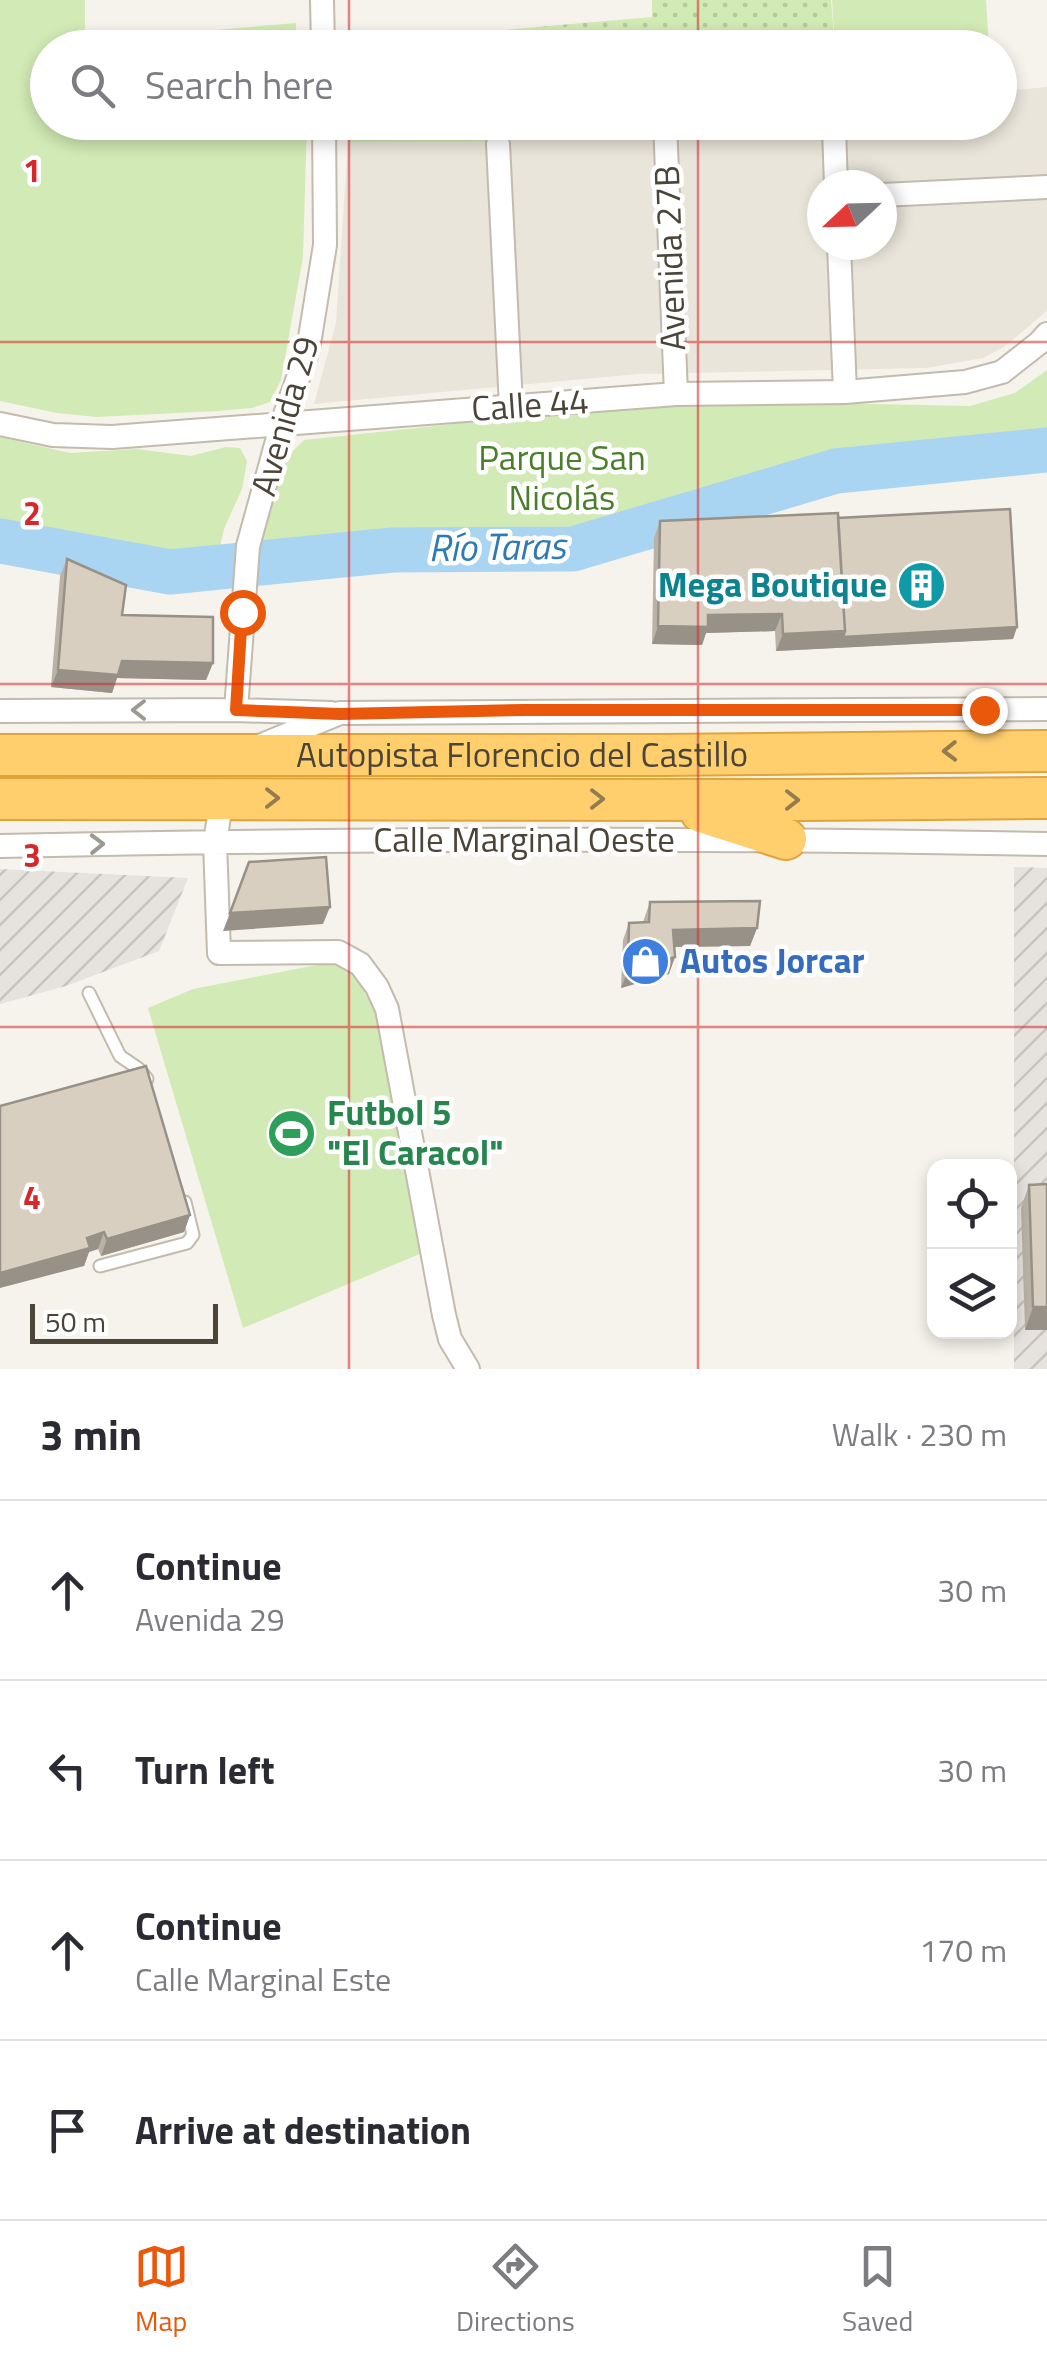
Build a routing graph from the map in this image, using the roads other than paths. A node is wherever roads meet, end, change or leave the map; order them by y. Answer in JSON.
{"nodes":[{"id":1,"x":322,"y":0,"type":"edge"},
{"id":2,"x":323,"y":30,"type":"edge"},
{"id":3,"x":324,"y":140,"type":"edge"},
{"id":4,"x":666,"y":140,"type":"edge"},
{"id":5,"x":834,"y":140,"type":"edge"},
{"id":6,"x":498,"y":144,"type":"dead end"},
{"id":7,"x":835,"y":170,"type":"edge"},
{"id":8,"x":1047,"y":187,"type":"edge"},
{"id":9,"x":897,"y":193,"type":"edge"},
{"id":10,"x":839,"y":260,"type":"edge"},
{"id":11,"x":1047,"y":334,"type":"edge"},
{"id":12,"x":844,"y":392,"type":"junction"},
{"id":13,"x":676,"y":394,"type":"junction"},
{"id":14,"x":511,"y":406,"type":"junction"},
{"id":15,"x":282,"y":423,"type":"junction"},
{"id":16,"x":0,"y":424,"type":"edge"},
{"id":17,"x":1047,"y":708,"type":"edge"},
{"id":18,"x":0,"y":710,"type":"edge"},
{"id":19,"x":236,"y":710,"type":"junction"},
{"id":20,"x":340,"y":714,"type":"junction"},
{"id":21,"x":1047,"y":751,"type":"edge"},
{"id":22,"x":0,"y":755,"type":"edge"},
{"id":23,"x":234,"y":756,"type":"junction"},
{"id":24,"x":0,"y":798,"type":"edge"},
{"id":25,"x":222,"y":798,"type":"junction"},
{"id":26,"x":1047,"y":798,"type":"edge"},
{"id":27,"x":659,"y":799,"type":"junction"},
{"id":28,"x":786,"y":838,"type":"junction"},
{"id":29,"x":215,"y":842,"type":"junction"},
{"id":30,"x":1047,"y":844,"type":"edge"},
{"id":31,"x":0,"y":846,"type":"edge"},
{"id":32,"x":89,"y":994,"type":"dead end"},
{"id":33,"x":154,"y":1099,"type":"edge"},
{"id":34,"x":181,"y":1190,"type":"edge"},
{"id":35,"x":100,"y":1266,"type":"dead end"},
{"id":36,"x":468,"y":1369,"type":"edge"}],
"edges":[{"from":1,"to":2,"type":"street"},
{"from":3,"to":15,"type":"street","name":"Avenida 29"},
{"from":4,"to":13,"type":"street","name":"Avenida 27B"},
{"from":5,"to":7,"type":"street"},
{"from":6,"to":14,"type":"street"},
{"from":8,"to":9,"type":"street"},
{"from":10,"to":12,"type":"street"},
{"from":11,"to":12,"type":"street","name":"Calle 44"},
{"from":12,"to":13,"type":"street","name":"Calle 44"},
{"from":13,"to":14,"type":"street","name":"Calle 44"},
{"from":14,"to":15,"type":"street","name":"Calle 44"},
{"from":15,"to":16,"type":"street","name":"Calle 44"},
{"from":15,"to":19,"type":"street","name":"Avenida 29"},
{"from":17,"to":20,"type":"street"},
{"from":19,"to":18,"type":"street","one_way":true},
{"from":19,"to":20,"type":"street"},
{"from":20,"to":23,"type":"street"},
{"from":21,"to":23,"type":"highway","name":"Autopista Florencio del Castillo","one_way":true},
{"from":22,"to":23,"type":"highway","name":"Autopista Florencio del Castillo"},
{"from":24,"to":25,"type":"highway","name":"Autopista Florencio del Castillo"},
{"from":25,"to":27,"type":"highway","name":"Autopista Florencio del Castillo","one_way":true},
{"from":25,"to":29,"type":"street"},
{"from":27,"to":26,"type":"highway","name":"Autopista Florencio del Castillo","one_way":true},
{"from":27,"to":28,"type":"highway"},
{"from":28,"to":29,"type":"street","name":"Calle Marginal Oeste"},
{"from":28,"to":30,"type":"street","name":"Calle Marginal Oeste"},
{"from":31,"to":29,"type":"street","name":"Calle Marginal Oeste","one_way":true},
{"from":29,"to":36,"type":"street"},
{"from":32,"to":33,"type":"lane"},
{"from":34,"to":35,"type":"lane"}]}
